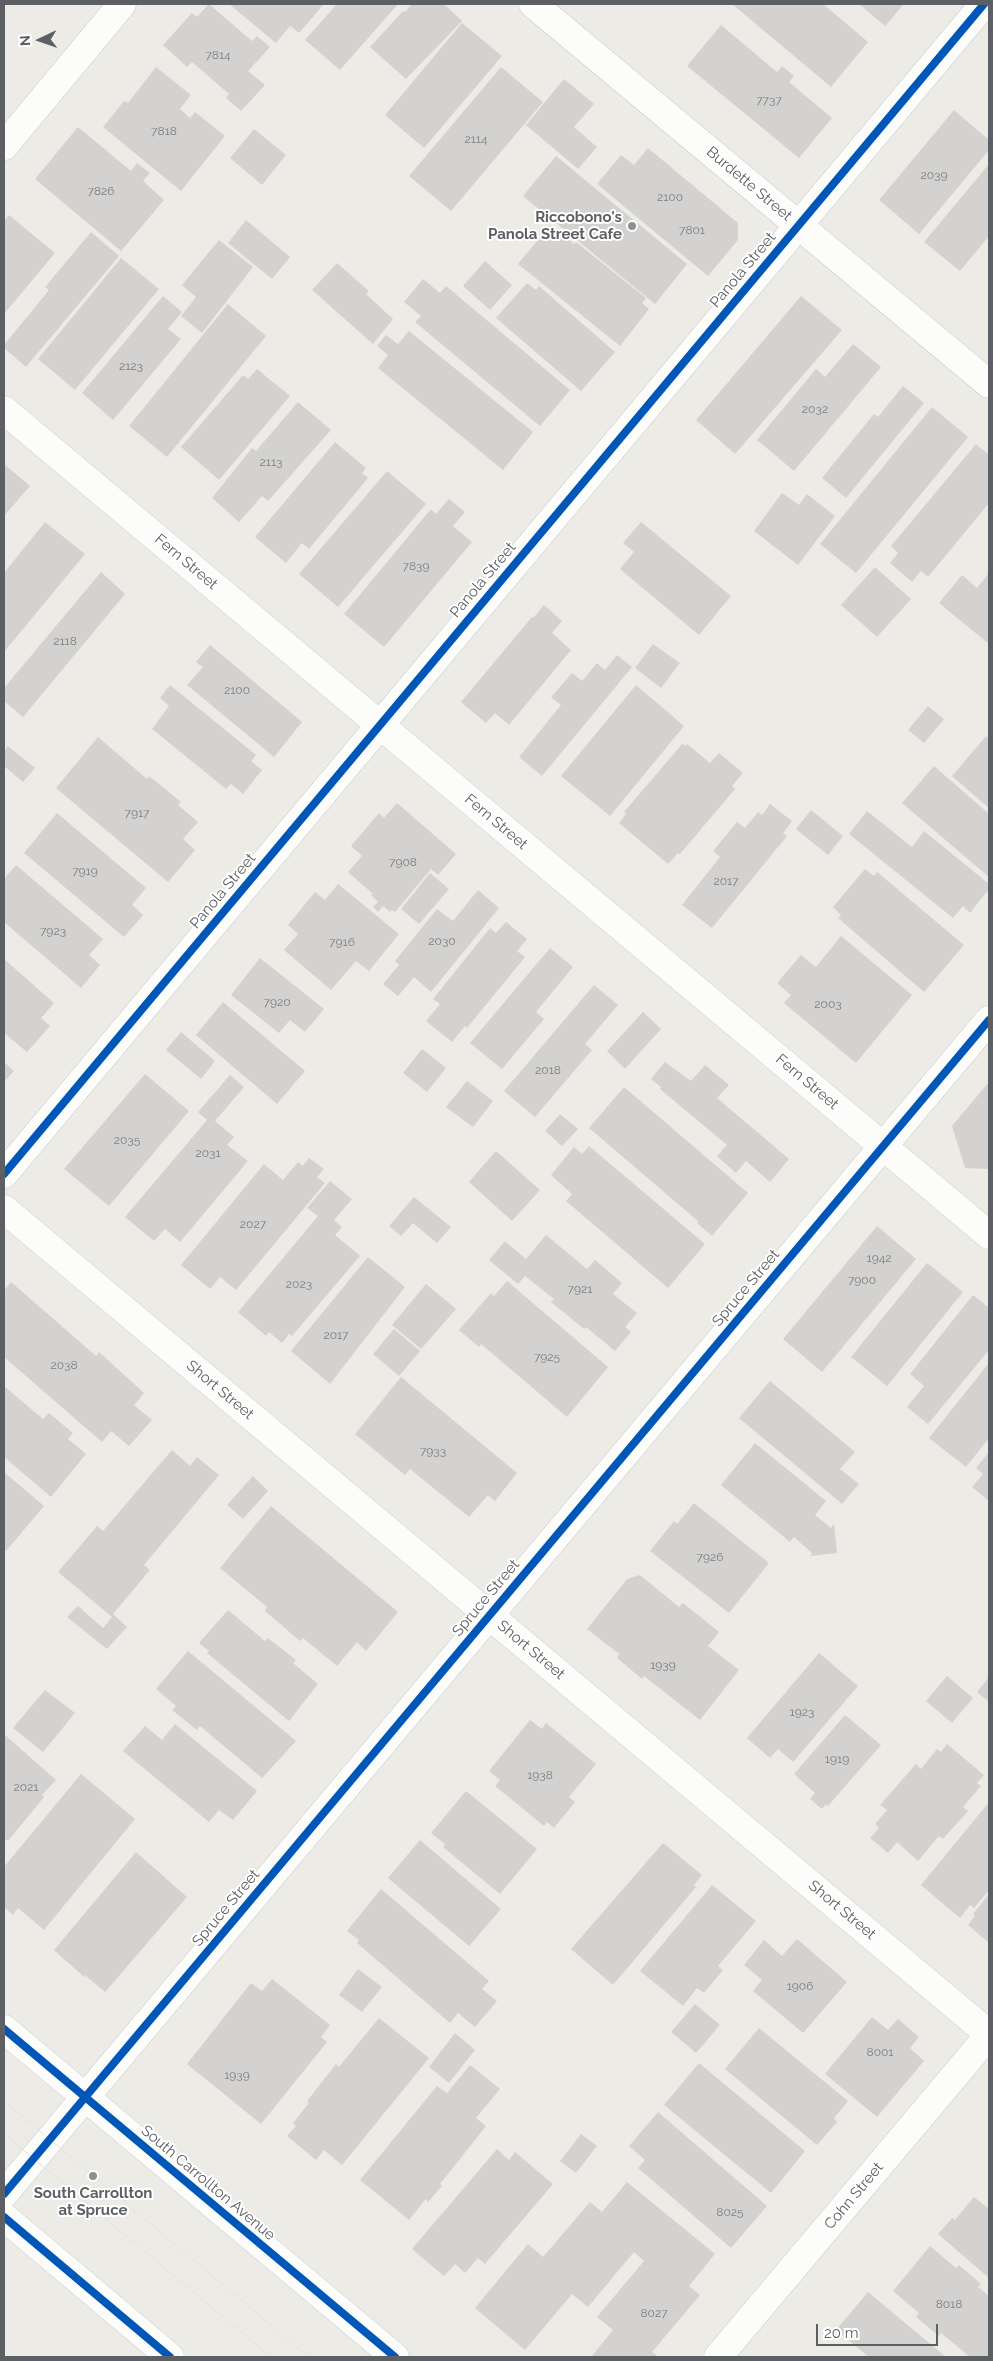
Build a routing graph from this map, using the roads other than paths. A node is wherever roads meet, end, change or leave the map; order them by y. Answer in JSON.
{"nodes":[{"id":1,"x":122,"y":4,"type":"edge"},
{"id":2,"x":533,"y":4,"type":"edge"},
{"id":3,"x":984,"y":4,"type":"edge"},
{"id":4,"x":4,"y":146,"type":"edge"},
{"id":5,"x":798,"y":225,"type":"junction"},
{"id":6,"x":989,"y":384,"type":"edge"},
{"id":7,"x":4,"y":410,"type":"edge"},
{"id":8,"x":380,"y":725,"type":"junction"},
{"id":9,"x":989,"y":1020,"type":"edge"},
{"id":10,"x":883,"y":1146,"type":"junction"},
{"id":11,"x":4,"y":1174,"type":"edge"},
{"id":12,"x":4,"y":1209,"type":"edge"},
{"id":13,"x":989,"y":1235,"type":"edge"},
{"id":14,"x":489,"y":1615,"type":"junction"},
{"id":15,"x":4,"y":2029,"type":"edge"},
{"id":16,"x":989,"y":2034,"type":"edge"},
{"id":17,"x":85,"y":2098,"type":"junction"},
{"id":18,"x":4,"y":2194,"type":"edge"},
{"id":19,"x":4,"y":2217,"type":"edge"},
{"id":20,"x":170,"y":2357,"type":"edge"},
{"id":21,"x":395,"y":2357,"type":"edge"},
{"id":22,"x":718,"y":2357,"type":"edge"}],
"edges":[{"from":1,"to":4,"type":"street"},
{"from":2,"to":5,"type":"street","name":"Burdette Street"},
{"from":3,"to":5,"type":"street","name":"Panola Street"},
{"from":5,"to":6,"type":"street","name":"Burdette Street"},
{"from":5,"to":8,"type":"street","name":"Panola Street"},
{"from":7,"to":8,"type":"street","name":"Fern Street"},
{"from":8,"to":10,"type":"street","name":"Fern Street"},
{"from":8,"to":11,"type":"street","name":"Panola Street"},
{"from":9,"to":10,"type":"street","name":"Spruce Street"},
{"from":10,"to":13,"type":"street","name":"Fern Street"},
{"from":10,"to":14,"type":"street","name":"Spruce Street"},
{"from":12,"to":14,"type":"street","name":"Short Street"},
{"from":14,"to":16,"type":"street","name":"Short Street"},
{"from":14,"to":17,"type":"street","name":"Spruce Street"},
{"from":15,"to":17,"type":"street","name":"South Carrollton Avenue"},
{"from":16,"to":22,"type":"street","name":"Cohn Street"},
{"from":17,"to":18,"type":"street","name":"Spruce Street"},
{"from":17,"to":21,"type":"street","name":"South Carrollton Avenue"},
{"from":19,"to":20,"type":"street"}]}
